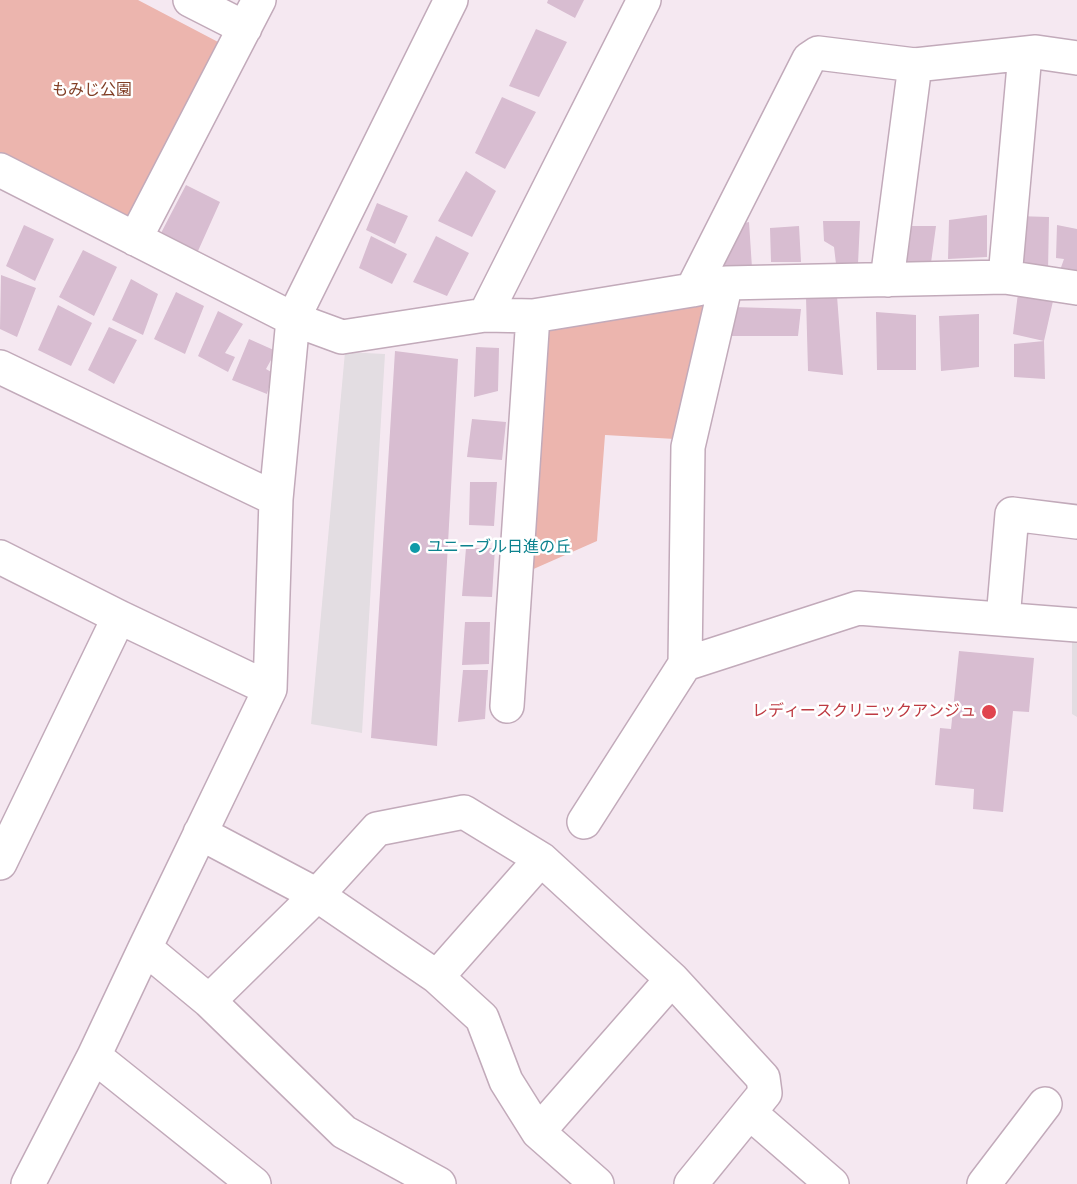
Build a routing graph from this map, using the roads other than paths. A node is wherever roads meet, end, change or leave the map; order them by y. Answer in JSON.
{"nodes":[{"id":1,"x":190,"y":0,"type":"edge"},
{"id":2,"x":451,"y":0,"type":"edge"},
{"id":3,"x":644,"y":0,"type":"edge"},
{"id":4,"x":252,"y":14,"type":"edge"},
{"id":5,"x":1025,"y":54,"type":"junction"},
{"id":6,"x":1077,"y":58,"type":"edge"},
{"id":7,"x":915,"y":65,"type":"junction"},
{"id":8,"x":0,"y":170,"type":"edge"},
{"id":9,"x":135,"y":239,"type":"junction"},
{"id":10,"x":1005,"y":277,"type":"junction"},
{"id":11,"x":887,"y":280,"type":"junction"},
{"id":12,"x":726,"y":283,"type":"junction"},
{"id":13,"x":693,"y":290,"type":"junction"},
{"id":14,"x":1077,"y":293,"type":"edge"},
{"id":15,"x":485,"y":315,"type":"junction"},
{"id":16,"x":533,"y":316,"type":"junction"},
{"id":17,"x":293,"y":319,"type":"junction"},
{"id":18,"x":0,"y":367,"type":"edge"},
{"id":19,"x":276,"y":499,"type":"junction"},
{"id":20,"x":1077,"y":522,"type":"edge"},
{"id":21,"x":0,"y":557,"type":"edge"},
{"id":22,"x":118,"y":617,"type":"junction"},
{"id":23,"x":1003,"y":619,"type":"junction"},
{"id":24,"x":1077,"y":625,"type":"edge"},
{"id":25,"x":685,"y":664,"type":"junction"},
{"id":26,"x":270,"y":689,"type":"junction"},
{"id":27,"x":507,"y":706,"type":"dead end"},
{"id":28,"x":584,"y":822,"type":"dead end"},
{"id":29,"x":200,"y":833,"type":"junction"},
{"id":30,"x":541,"y":859,"type":"junction"},
{"id":31,"x":0,"y":863,"type":"edge"},
{"id":32,"x":317,"y":895,"type":"junction"},
{"id":33,"x":145,"y":948,"type":"junction"},
{"id":34,"x":437,"y":976,"type":"junction"},
{"id":35,"x":672,"y":979,"type":"junction"},
{"id":36,"x":209,"y":1002,"type":"junction"},
{"id":37,"x":94,"y":1056,"type":"junction"},
{"id":38,"x":1045,"y":1104,"type":"dead end"},
{"id":39,"x":750,"y":1113,"type":"junction"},
{"id":40,"x":538,"y":1132,"type":"junction"},
{"id":41,"x":28,"y":1184,"type":"edge"},
{"id":42,"x":254,"y":1184,"type":"edge"},
{"id":43,"x":439,"y":1184,"type":"edge"},
{"id":44,"x":597,"y":1184,"type":"edge"},
{"id":45,"x":691,"y":1184,"type":"edge"},
{"id":46,"x":832,"y":1184,"type":"edge"},
{"id":47,"x":984,"y":1184,"type":"edge"}],
"edges":[{"from":1,"to":4,"type":"street"},
{"from":2,"to":17,"type":"street"},
{"from":3,"to":15,"type":"street"},
{"from":4,"to":9,"type":"street"},
{"from":5,"to":6,"type":"street"},
{"from":5,"to":7,"type":"street"},
{"from":5,"to":10,"type":"street"},
{"from":7,"to":11,"type":"street"},
{"from":7,"to":13,"type":"street"},
{"from":8,"to":9,"type":"street"},
{"from":9,"to":17,"type":"street"},
{"from":10,"to":11,"type":"street"},
{"from":10,"to":14,"type":"street"},
{"from":11,"to":12,"type":"street"},
{"from":12,"to":13,"type":"street"},
{"from":12,"to":25,"type":"street"},
{"from":13,"to":16,"type":"street"},
{"from":15,"to":16,"type":"street"},
{"from":15,"to":17,"type":"street"},
{"from":16,"to":27,"type":"street"},
{"from":17,"to":19,"type":"street"},
{"from":18,"to":19,"type":"street"},
{"from":19,"to":26,"type":"street"},
{"from":20,"to":23,"type":"street"},
{"from":21,"to":22,"type":"street"},
{"from":22,"to":26,"type":"street"},
{"from":22,"to":31,"type":"street"},
{"from":23,"to":24,"type":"street"},
{"from":23,"to":25,"type":"street"},
{"from":25,"to":28,"type":"street"},
{"from":26,"to":29,"type":"street"},
{"from":29,"to":32,"type":"street"},
{"from":29,"to":33,"type":"street"},
{"from":30,"to":32,"type":"street"},
{"from":30,"to":34,"type":"street"},
{"from":30,"to":35,"type":"street"},
{"from":32,"to":34,"type":"street"},
{"from":32,"to":36,"type":"street"},
{"from":33,"to":36,"type":"street"},
{"from":33,"to":37,"type":"street"},
{"from":34,"to":40,"type":"street"},
{"from":35,"to":39,"type":"street"},
{"from":35,"to":40,"type":"street"},
{"from":36,"to":43,"type":"street"},
{"from":37,"to":41,"type":"street"},
{"from":37,"to":42,"type":"street"},
{"from":38,"to":47,"type":"street"},
{"from":39,"to":45,"type":"street"},
{"from":39,"to":46,"type":"street"},
{"from":40,"to":44,"type":"street"}]}
